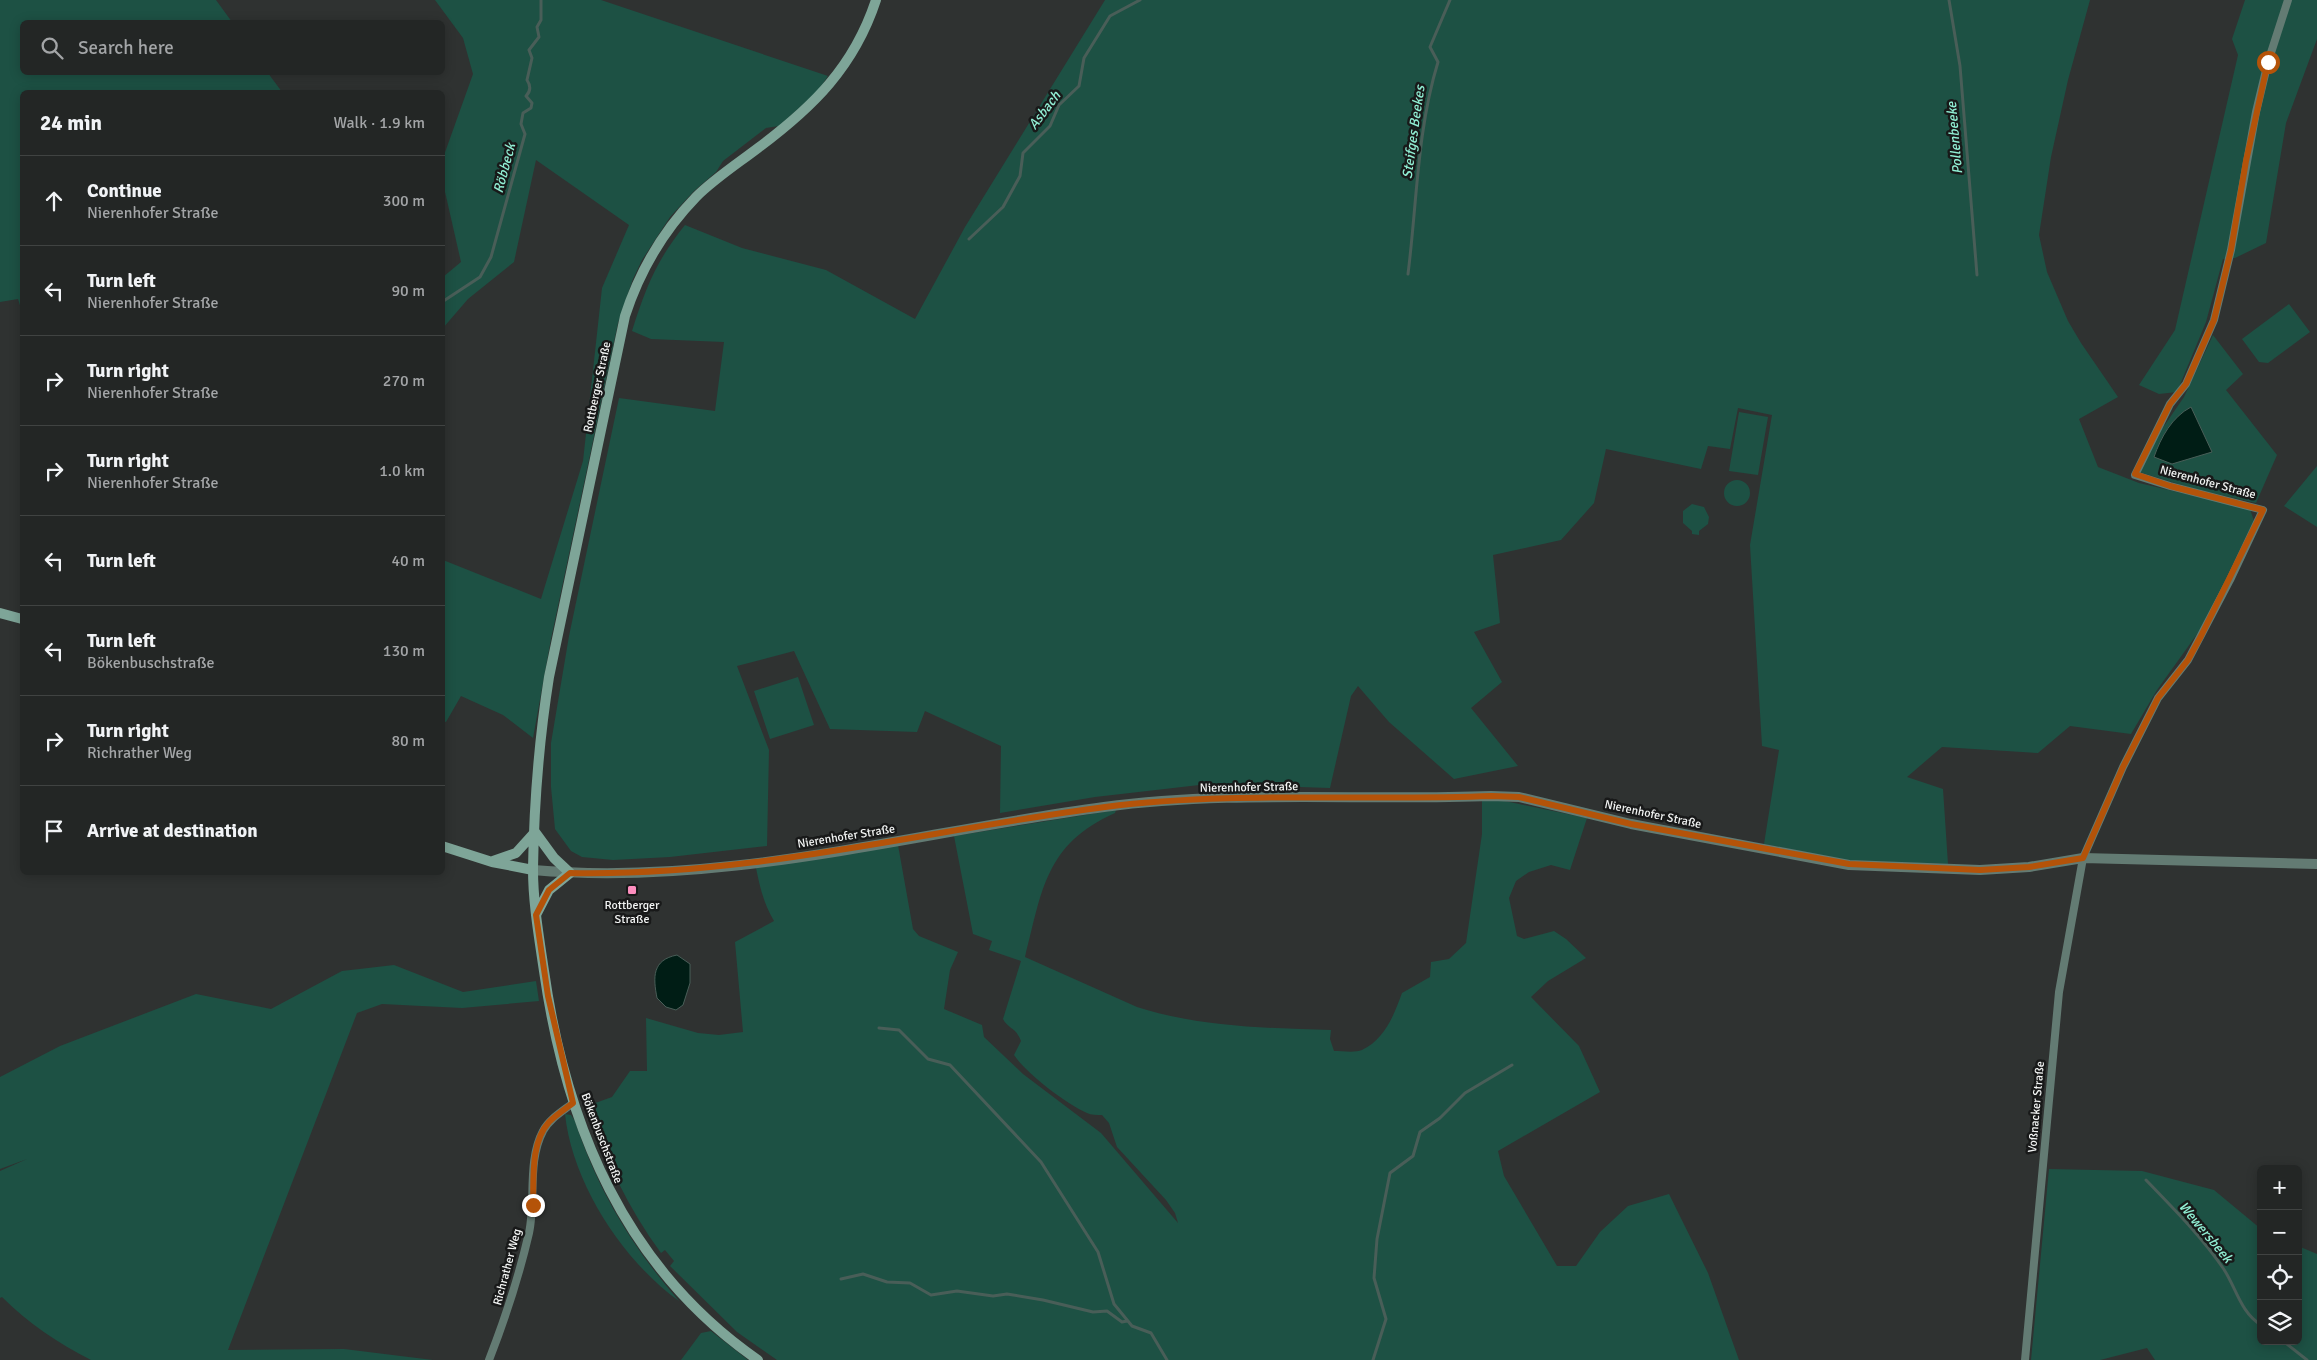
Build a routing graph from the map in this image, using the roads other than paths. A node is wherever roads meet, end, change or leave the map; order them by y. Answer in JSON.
{"nodes":[{"id":1,"x":876,"y":0,"type":"edge"},
{"id":2,"x":2288,"y":0,"type":"edge"},
{"id":3,"x":0,"y":613,"type":"edge"},
{"id":4,"x":20,"y":618,"type":"edge"},
{"id":5,"x":535,"y":832,"type":"junction"},
{"id":6,"x":445,"y":847,"type":"edge"},
{"id":7,"x":2083,"y":858,"type":"junction"},
{"id":8,"x":492,"y":862,"type":"junction"},
{"id":9,"x":2317,"y":864,"type":"edge"},
{"id":10,"x":533,"y":870,"type":"junction"},
{"id":11,"x":570,"y":873,"type":"junction"},
{"id":12,"x":536,"y":915,"type":"junction"},
{"id":13,"x":573,"y":1103,"type":"junction"},
{"id":14,"x":489,"y":1360,"type":"edge"},
{"id":15,"x":758,"y":1360,"type":"edge"},
{"id":16,"x":2025,"y":1360,"type":"edge"}],
"edges":[{"from":1,"to":5,"type":"main road","name":"Rottberger Straße"},
{"from":2,"to":7,"type":"street","name":"Nierenhofer Straße"},
{"from":3,"to":4,"type":"main road"},
{"from":5,"to":8,"type":"main road"},
{"from":5,"to":10,"type":"main road","name":"Rottberger Straße"},
{"from":5,"to":11,"type":"main road"},
{"from":6,"to":8,"type":"main road"},
{"from":7,"to":9,"type":"street","name":"Nierenhofer Straße"},
{"from":7,"to":11,"type":"street","name":"Nierenhofer Straße"},
{"from":7,"to":16,"type":"street","name":"Voßnacker Straße"},
{"from":8,"to":10,"type":"main road"},
{"from":10,"to":11,"type":"street","name":"Nierenhofer Straße"},
{"from":10,"to":12,"type":"main road","name":"Bökenbuschstraße"},
{"from":11,"to":12,"type":"main road"},
{"from":12,"to":13,"type":"main road","name":"Bökenbuschstraße"},
{"from":13,"to":14,"type":"street","name":"Richrather Weg"},
{"from":13,"to":15,"type":"main road","name":"Bökenbuschstraße"}]}
